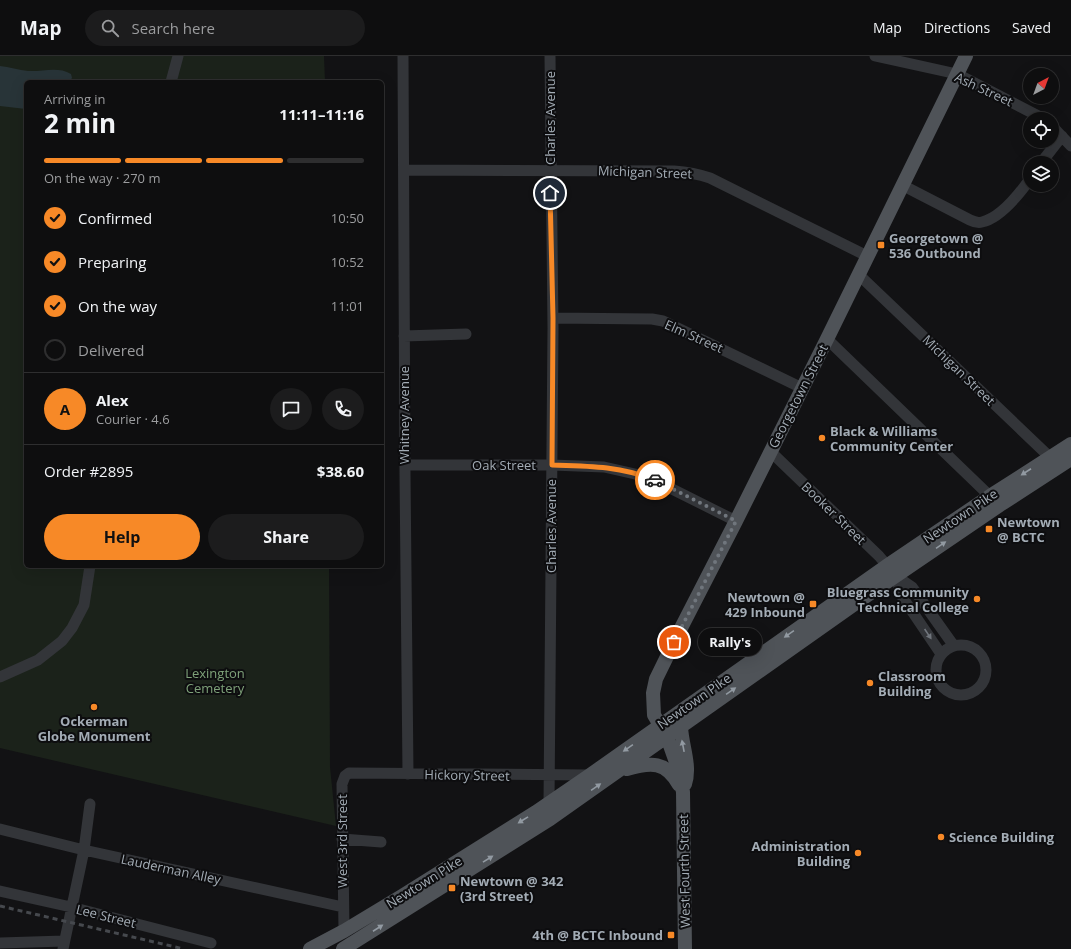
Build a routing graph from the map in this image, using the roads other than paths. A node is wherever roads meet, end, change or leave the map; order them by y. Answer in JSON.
{"nodes":[{"id":1,"x":178,"y":56,"type":"edge"},
{"id":2,"x":403,"y":56,"type":"edge"},
{"id":3,"x":550,"y":56,"type":"edge"},
{"id":4,"x":875,"y":56,"type":"edge"},
{"id":5,"x":966,"y":56,"type":"edge"},
{"id":6,"x":905,"y":59,"type":"edge"},
{"id":7,"x":957,"y":74,"type":"junction"},
{"id":8,"x":172,"y":80,"type":"edge"},
{"id":9,"x":1030,"y":112,"type":"edge"},
{"id":10,"x":1059,"y":133,"type":"edge"},
{"id":11,"x":1062,"y":136,"type":"junction"},
{"id":12,"x":1071,"y":146,"type":"edge"},
{"id":13,"x":1046,"y":156,"type":"edge"},
{"id":14,"x":404,"y":170,"type":"junction"},
{"id":15,"x":550,"y":171,"type":"junction"},
{"id":16,"x":902,"y":185,"type":"junction"},
{"id":17,"x":1023,"y":187,"type":"edge"},
{"id":18,"x":867,"y":256,"type":"junction"},
{"id":19,"x":858,"y":274,"type":"junction"},
{"id":20,"x":553,"y":318,"type":"junction"},
{"id":21,"x":466,"y":334,"type":"dead end"},
{"id":22,"x":404,"y":336,"type":"junction"},
{"id":23,"x":827,"y":340,"type":"junction"},
{"id":24,"x":802,"y":388,"type":"junction"},
{"id":25,"x":1071,"y":444,"type":"edge"},
{"id":26,"x":770,"y":451,"type":"junction"},
{"id":27,"x":1060,"y":461,"type":"edge"},
{"id":28,"x":405,"y":465,"type":"junction"},
{"id":29,"x":552,"y":465,"type":"junction"},
{"id":30,"x":995,"y":500,"type":"junction"},
{"id":31,"x":736,"y":521,"type":"junction"},
{"id":32,"x":90,"y":568,"type":"edge"},
{"id":33,"x":892,"y":570,"type":"junction"},
{"id":34,"x":954,"y":646,"type":"junction"},
{"id":35,"x":942,"y":654,"type":"junction"},
{"id":36,"x":0,"y":677,"type":"edge"},
{"id":37,"x":681,"y":727,"type":"junction"},
{"id":38,"x":664,"y":731,"type":"junction"},
{"id":39,"x":618,"y":773,"type":"junction"},
{"id":40,"x":408,"y":774,"type":"junction"},
{"id":41,"x":549,"y":775,"type":"junction"},
{"id":42,"x":590,"y":775,"type":"junction"},
{"id":43,"x":345,"y":776,"type":"joint"},
{"id":44,"x":683,"y":792,"type":"junction"},
{"id":45,"x":549,"y":803,"type":"junction"},
{"id":46,"x":90,"y":804,"type":"dead end"},
{"id":47,"x":0,"y":829,"type":"edge"},
{"id":48,"x":342,"y":839,"type":"junction"},
{"id":49,"x":381,"y":842,"type":"dead end"},
{"id":50,"x":84,"y":850,"type":"junction"},
{"id":51,"x":0,"y":891,"type":"edge"},
{"id":52,"x":71,"y":907,"type":"junction"},
{"id":53,"x":343,"y":907,"type":"junction"},
{"id":54,"x":344,"y":931,"type":"junction"},
{"id":55,"x":0,"y":943,"type":"edge"},
{"id":56,"x":211,"y":943,"type":"dead end"},
{"id":57,"x":64,"y":945,"type":"edge"},
{"id":58,"x":310,"y":949,"type":"edge"},
{"id":59,"x":344,"y":949,"type":"edge"},
{"id":60,"x":685,"y":949,"type":"edge"}],
"edges":[{"from":1,"to":8,"type":"street"},
{"from":2,"to":14,"type":"street","name":"Whitney Avenue"},
{"from":3,"to":15,"type":"street","name":"Charles Avenue"},
{"from":4,"to":6,"type":"street","name":"Ash Street"},
{"from":5,"to":7,"type":"main road","name":"Georgetown Street"},
{"from":6,"to":7,"type":"street","name":"Ash Street"},
{"from":7,"to":9,"type":"street","name":"Ash Street"},
{"from":7,"to":16,"type":"main road","name":"Georgetown Street"},
{"from":10,"to":11,"type":"street"},
{"from":11,"to":12,"type":"street"},
{"from":11,"to":13,"type":"street"},
{"from":14,"to":15,"type":"street","name":"Michigan Street"},
{"from":14,"to":22,"type":"street","name":"Whitney Avenue"},
{"from":15,"to":18,"type":"street","name":"Michigan Street"},
{"from":15,"to":20,"type":"street","name":"Charles Avenue"},
{"from":16,"to":17,"type":"street"},
{"from":16,"to":18,"type":"main road","name":"Georgetown Street"},
{"from":18,"to":19,"type":"main road","name":"Georgetown Street"},
{"from":19,"to":23,"type":"main road","name":"Georgetown Street"},
{"from":19,"to":27,"type":"street","name":"Michigan Street"},
{"from":20,"to":24,"type":"street","name":"Elm Street"},
{"from":20,"to":29,"type":"street","name":"Charles Avenue"},
{"from":21,"to":22,"type":"street"},
{"from":22,"to":28,"type":"street","name":"Whitney Avenue"},
{"from":23,"to":24,"type":"main road","name":"Georgetown Street"},
{"from":23,"to":30,"type":"street"},
{"from":24,"to":26,"type":"main road","name":"Georgetown Street"},
{"from":25,"to":27,"type":"main road","name":"Newtown Pike"},
{"from":26,"to":31,"type":"main road","name":"Georgetown Street"},
{"from":26,"to":33,"type":"street","name":"Booker Street"},
{"from":27,"to":30,"type":"main road","name":"Newtown Pike"},
{"from":28,"to":29,"type":"street","name":"Oak Street"},
{"from":28,"to":40,"type":"street","name":"Whitney Avenue"},
{"from":29,"to":31,"type":"street","name":"Oak Street"},
{"from":29,"to":41,"type":"street","name":"Charles Avenue"},
{"from":30,"to":33,"type":"main road","name":"Newtown Pike"},
{"from":31,"to":38,"type":"main road","name":"Georgetown Street"},
{"from":32,"to":36,"type":"street"},
{"from":33,"to":34,"type":"street","name":"Booker Street"},
{"from":33,"to":35,"type":"street","one_way":true},
{"from":37,"to":33,"type":"main road","name":"Newtown Pike","one_way":true},
{"from":33,"to":38,"type":"main road","name":"Newtown Pike","one_way":true},
{"from":34,"to":35,"type":"street"},
{"from":34,"to":35,"type":"street"},
{"from":37,"to":38,"type":"main road","name":"Newtown Pike"},
{"from":44,"to":37,"type":"main road","name":"West Fourth Street","one_way":true},
{"from":38,"to":39,"type":"main road","name":"Newtown Pike"},
{"from":38,"to":42,"type":"main road","name":"Newtown Pike","one_way":true},
{"from":38,"to":44,"type":"main road","name":"West Fourth Street"},
{"from":39,"to":44,"type":"main road","name":"West Fourth Street"},
{"from":59,"to":39,"type":"main road","name":"Newtown Pike","one_way":true},
{"from":40,"to":41,"type":"street","name":"Hickory Street"},
{"from":40,"to":43,"type":"street","name":"Hickory Street"},
{"from":41,"to":42,"type":"street","name":"Hickory Street"},
{"from":41,"to":45,"type":"street","name":"Charles Avenue"},
{"from":42,"to":45,"type":"main road","name":"Newtown Pike"},
{"from":43,"to":48,"type":"street","name":"West 3rd Street"},
{"from":44,"to":60,"type":"main road","name":"West Fourth Street"},
{"from":45,"to":54,"type":"main road","name":"Newtown Pike","one_way":true},
{"from":46,"to":50,"type":"street"},
{"from":47,"to":50,"type":"street","name":"Lauderman Alley"},
{"from":48,"to":49,"type":"street"},
{"from":48,"to":53,"type":"street","name":"West 3rd Street"},
{"from":50,"to":52,"type":"street"},
{"from":50,"to":53,"type":"street","name":"Lauderman Alley"},
{"from":51,"to":52,"type":"street","name":"Lee Street"},
{"from":52,"to":56,"type":"street","name":"Lee Street"},
{"from":52,"to":57,"type":"street"},
{"from":53,"to":54,"type":"street","name":"West 3rd Street"},
{"from":54,"to":58,"type":"main road","name":"Newtown Pike"},
{"from":54,"to":59,"type":"main road"},
{"from":55,"to":57,"type":"street"}]}
